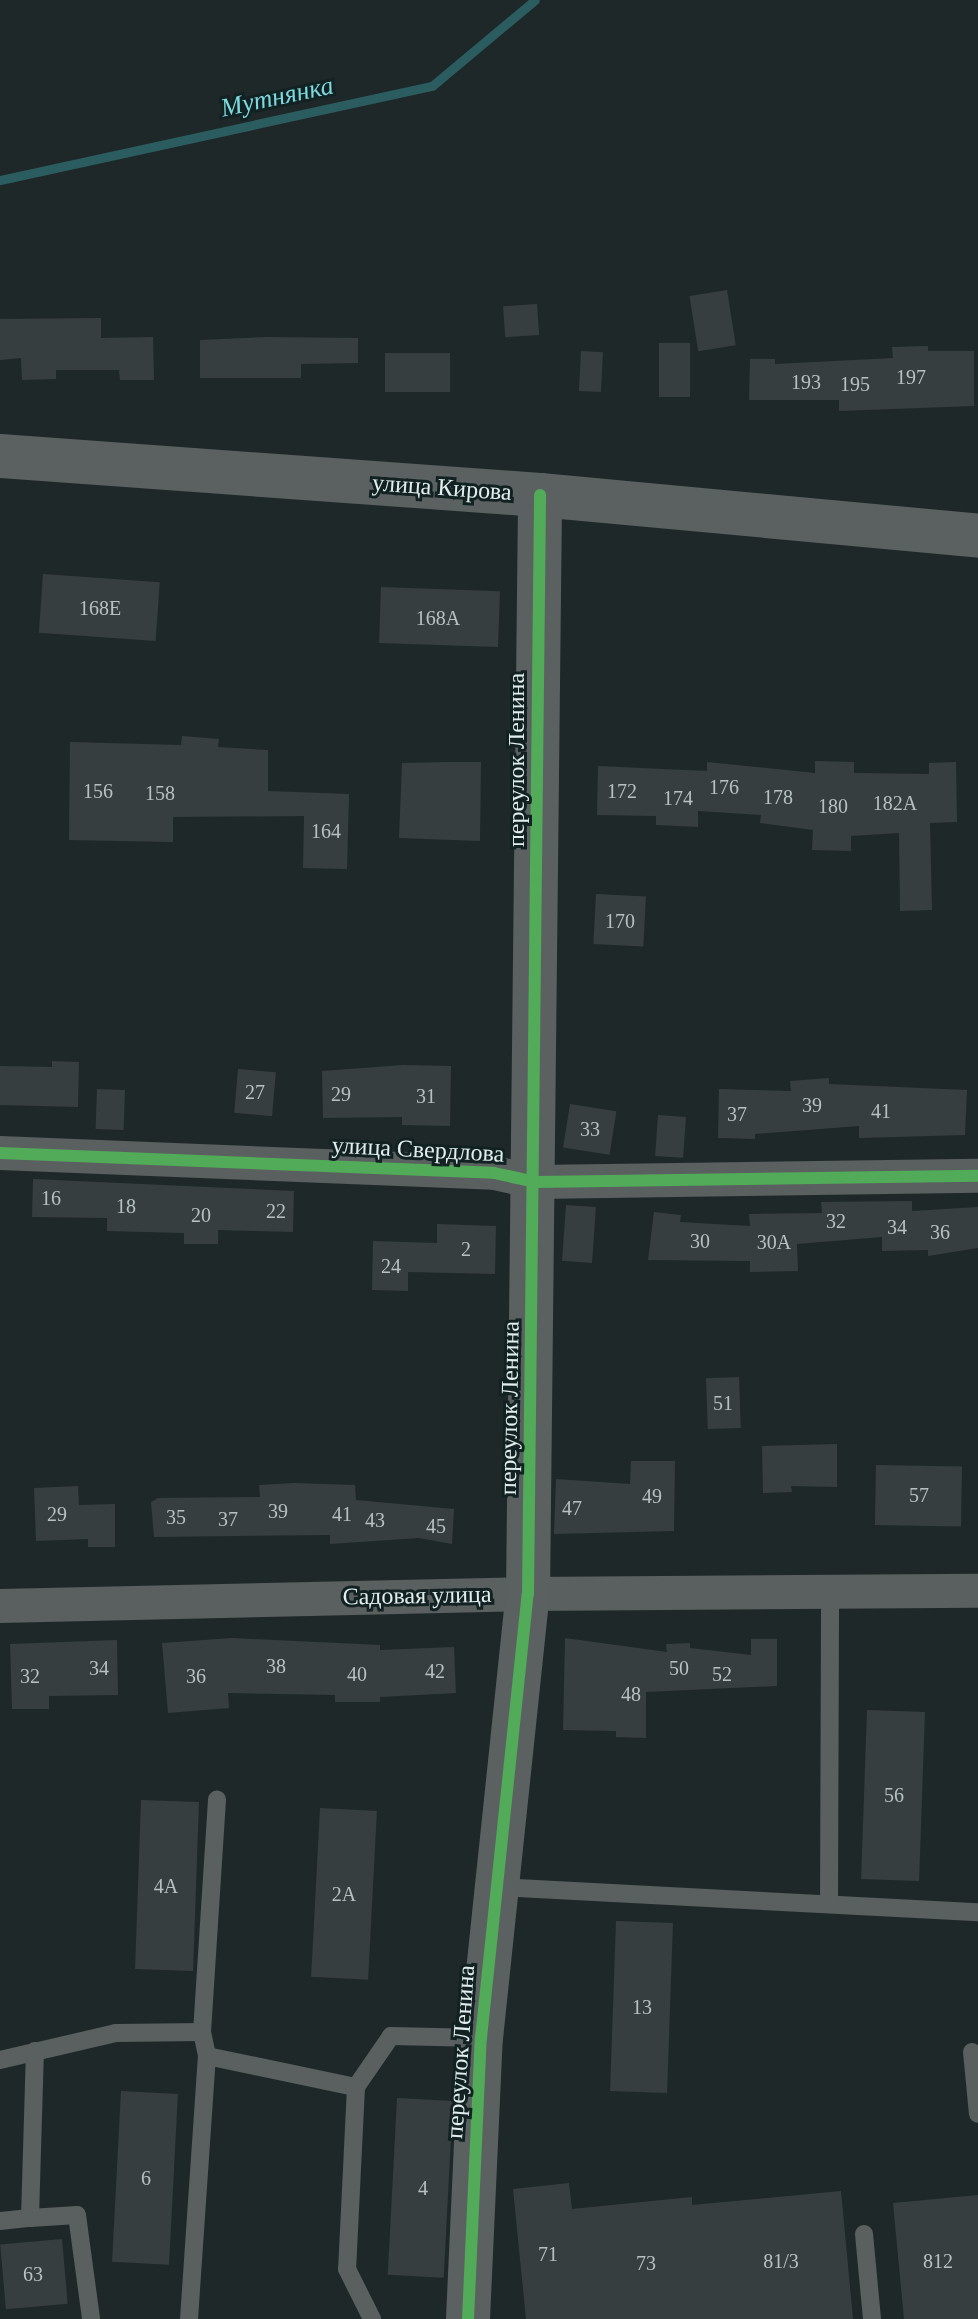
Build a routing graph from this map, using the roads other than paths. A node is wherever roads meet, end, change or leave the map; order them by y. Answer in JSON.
{"nodes":[{"id":1,"x":0,"y":456,"type":"edge"},
{"id":2,"x":540,"y":495,"type":"junction"},
{"id":3,"x":978,"y":536,"type":"edge"},
{"id":4,"x":0,"y":1153,"type":"edge"},
{"id":5,"x":978,"y":1176,"type":"edge"},
{"id":6,"x":536,"y":1182,"type":"junction"},
{"id":7,"x":978,"y":1591,"type":"edge"},
{"id":8,"x":830,"y":1592,"type":"junction"},
{"id":9,"x":528,"y":1594,"type":"junction"},
{"id":10,"x":0,"y":1606,"type":"edge"},
{"id":11,"x":217,"y":1799,"type":"dead end"},
{"id":12,"x":497,"y":1887,"type":"junction"},
{"id":13,"x":829,"y":1903,"type":"junction"},
{"id":14,"x":978,"y":1912,"type":"edge"},
{"id":15,"x":202,"y":2032,"type":"junction"},
{"id":16,"x":481,"y":2038,"type":"junction"},
{"id":17,"x":35,"y":2051,"type":"junction"},
{"id":18,"x":972,"y":2052,"type":"dead end"},
{"id":19,"x":207,"y":2056,"type":"junction"},
{"id":20,"x":0,"y":2060,"type":"edge"},
{"id":21,"x":356,"y":2087,"type":"junction"},
{"id":22,"x":978,"y":2114,"type":"edge"},
{"id":23,"x":30,"y":2218,"type":"junction"},
{"id":24,"x":0,"y":2221,"type":"edge"},
{"id":25,"x":864,"y":2234,"type":"dead end"},
{"id":26,"x":91,"y":2319,"type":"edge"},
{"id":27,"x":189,"y":2319,"type":"edge"},
{"id":28,"x":372,"y":2319,"type":"edge"},
{"id":29,"x":468,"y":2319,"type":"edge"},
{"id":30,"x":872,"y":2319,"type":"edge"}],
"edges":[{"from":1,"to":2,"type":"street","name":"улица Кирова"},
{"from":2,"to":3,"type":"street","name":"улица Кирова"},
{"from":2,"to":6,"type":"street","name":"переулок Ленина"},
{"from":4,"to":6,"type":"street","name":"улица Свердлова"},
{"from":5,"to":6,"type":"street","name":"улица Свердлова"},
{"from":6,"to":9,"type":"street","name":"переулок Ленина"},
{"from":7,"to":8,"type":"street","name":"Садовая улица"},
{"from":8,"to":9,"type":"street","name":"Садовая улица"},
{"from":8,"to":13,"type":"lane"},
{"from":9,"to":10,"type":"street","name":"Садовая улица"},
{"from":9,"to":12,"type":"street","name":"переулок Ленина"},
{"from":11,"to":15,"type":"lane"},
{"from":12,"to":13,"type":"lane"},
{"from":12,"to":16,"type":"street","name":"переулок Ленина"},
{"from":13,"to":14,"type":"lane"},
{"from":15,"to":17,"type":"lane"},
{"from":15,"to":19,"type":"lane"},
{"from":16,"to":21,"type":"lane"},
{"from":16,"to":29,"type":"street","name":"переулок Ленина"},
{"from":17,"to":20,"type":"lane"},
{"from":17,"to":23,"type":"lane"},
{"from":18,"to":22,"type":"lane"},
{"from":19,"to":21,"type":"lane"},
{"from":19,"to":27,"type":"lane"},
{"from":21,"to":28,"type":"lane"},
{"from":23,"to":24,"type":"lane"},
{"from":23,"to":26,"type":"lane"},
{"from":25,"to":30,"type":"lane"}]}
